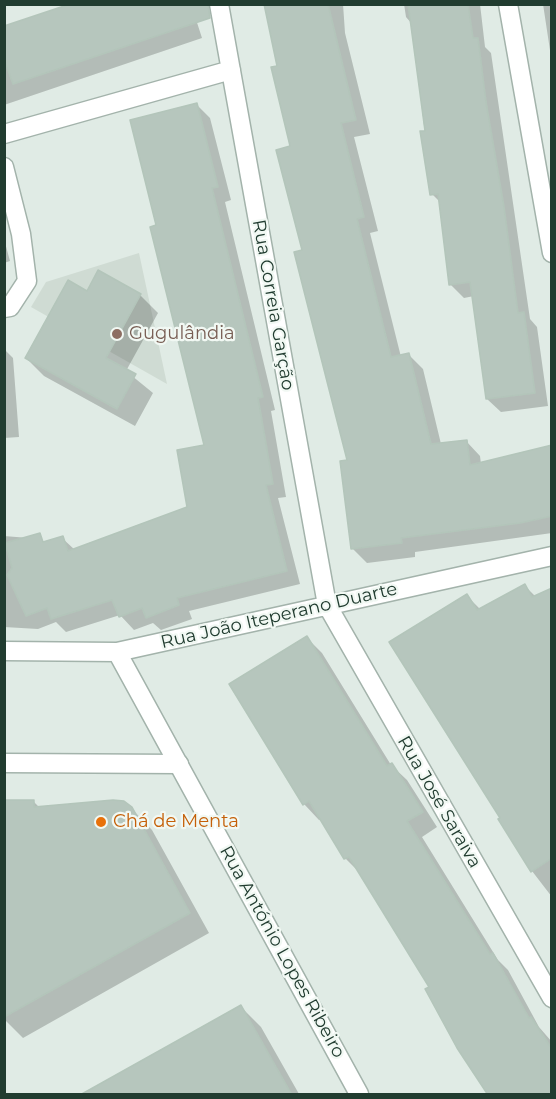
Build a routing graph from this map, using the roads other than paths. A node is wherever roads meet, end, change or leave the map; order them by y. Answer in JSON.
{"nodes":[{"id":1,"x":219,"y":4,"type":"edge"},
{"id":2,"x":508,"y":4,"type":"edge"},
{"id":3,"x":231,"y":70,"type":"junction"},
{"id":4,"x":4,"y":134,"type":"edge"},
{"id":5,"x":4,"y":167,"type":"edge"},
{"id":6,"x":552,"y":253,"type":"edge"},
{"id":7,"x":4,"y":308,"type":"edge"},
{"id":8,"x":552,"y":556,"type":"edge"},
{"id":9,"x":327,"y":605,"type":"junction"},
{"id":10,"x":4,"y":651,"type":"edge"},
{"id":11,"x":117,"y":652,"type":"junction"},
{"id":12,"x":4,"y":763,"type":"edge"},
{"id":13,"x":179,"y":764,"type":"junction"},
{"id":14,"x":552,"y":998,"type":"edge"},
{"id":15,"x":359,"y":1095,"type":"edge"}],
"edges":[{"from":1,"to":3,"type":"street","name":"Rua Correia Garção"},
{"from":2,"to":6,"type":"street"},
{"from":3,"to":4,"type":"street"},
{"from":3,"to":9,"type":"street","name":"Rua Correia Garção"},
{"from":5,"to":7,"type":"street"},
{"from":8,"to":9,"type":"street","name":"Rua João Iteperano Duarte"},
{"from":9,"to":11,"type":"street","name":"Rua João Iteperano Duarte"},
{"from":9,"to":14,"type":"street","name":"Rua José Saraiva"},
{"from":10,"to":11,"type":"street","name":"Rua João Iteperano Duarte"},
{"from":11,"to":13,"type":"street","name":"Rua António Lopes Ribeiro"},
{"from":12,"to":13,"type":"street"},
{"from":13,"to":15,"type":"street","name":"Rua António Lopes Ribeiro"}]}
